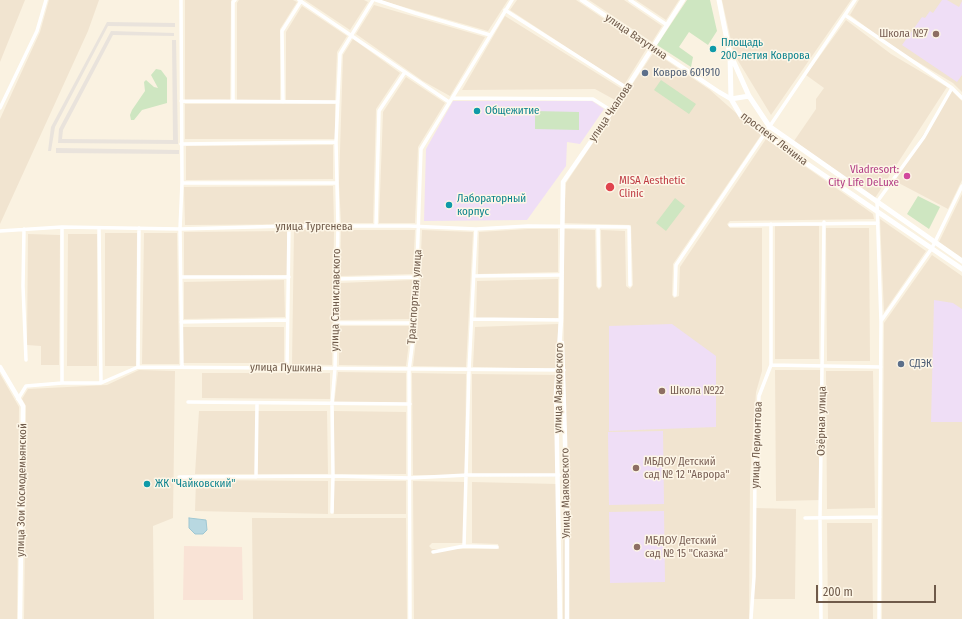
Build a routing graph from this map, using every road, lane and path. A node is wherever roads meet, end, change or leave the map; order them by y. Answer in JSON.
{"nodes":[{"id":1,"x":46,"y":0,"type":"edge"},
{"id":2,"x":181,"y":0,"type":"edge"},
{"id":3,"x":235,"y":0,"type":"edge"},
{"id":4,"x":373,"y":0,"type":"edge"},
{"id":5,"x":376,"y":0,"type":"edge"},
{"id":6,"x":512,"y":0,"type":"edge"},
{"id":7,"x":582,"y":0,"type":"edge"},
{"id":8,"x":630,"y":0,"type":"edge"},
{"id":9,"x":683,"y":0,"type":"edge"},
{"id":10,"x":719,"y":0,"type":"edge"},
{"id":11,"x":855,"y":0,"type":"edge"},
{"id":12,"x":300,"y":1,"type":"edge"},
{"id":13,"x":505,"y":10,"type":"junction"},
{"id":14,"x":845,"y":16,"type":"junction"},
{"id":15,"x":667,"y":25,"type":"junction"},
{"id":16,"x":352,"y":35,"type":"junction"},
{"id":17,"x":490,"y":35,"type":"junction"},
{"id":18,"x":653,"y":48,"type":"junction"},
{"id":19,"x":730,"y":55,"type":"junction"},
{"id":20,"x":405,"y":72,"type":"junction"},
{"id":21,"x":626,"y":88,"type":"junction"},
{"id":22,"x":952,"y":88,"type":"junction"},
{"id":23,"x":749,"y":96,"type":"junction"},
{"id":24,"x":452,"y":98,"type":"junction"},
{"id":25,"x":962,"y":98,"type":"edge"},
{"id":26,"x":731,"y":99,"type":"junction"},
{"id":27,"x":181,"y":101,"type":"junction"},
{"id":28,"x":233,"y":101,"type":"junction"},
{"id":29,"x":283,"y":102,"type":"junction"},
{"id":30,"x":338,"y":102,"type":"junction"},
{"id":31,"x":449,"y":102,"type":"junction"},
{"id":32,"x":0,"y":108,"type":"edge"},
{"id":33,"x":612,"y":111,"type":"junction"},
{"id":34,"x":769,"y":126,"type":"junction"},
{"id":35,"x":765,"y":135,"type":"junction"},
{"id":36,"x":336,"y":142,"type":"junction"},
{"id":37,"x":181,"y":144,"type":"junction"},
{"id":38,"x":577,"y":162,"type":"joint"},
{"id":39,"x":182,"y":183,"type":"junction"},
{"id":40,"x":336,"y":183,"type":"junction"},
{"id":41,"x":962,"y":186,"type":"edge"},
{"id":42,"x":877,"y":202,"type":"junction"},
{"id":43,"x":876,"y":211,"type":"junction"},
{"id":44,"x":824,"y":222,"type":"junction"},
{"id":45,"x":878,"y":223,"type":"junction"},
{"id":46,"x":771,"y":224,"type":"junction"},
{"id":47,"x":730,"y":225,"type":"dead end"},
{"id":48,"x":289,"y":226,"type":"junction"},
{"id":49,"x":376,"y":226,"type":"junction"},
{"id":50,"x":418,"y":226,"type":"junction"},
{"id":51,"x":561,"y":226,"type":"junction"},
{"id":52,"x":62,"y":227,"type":"junction"},
{"id":53,"x":338,"y":227,"type":"junction"},
{"id":54,"x":598,"y":227,"type":"junction"},
{"id":55,"x":99,"y":228,"type":"junction"},
{"id":56,"x":139,"y":228,"type":"junction"},
{"id":57,"x":24,"y":229,"type":"junction"},
{"id":58,"x":180,"y":229,"type":"junction"},
{"id":59,"x":476,"y":229,"type":"junction"},
{"id":60,"x":0,"y":231,"type":"edge"},
{"id":61,"x":935,"y":242,"type":"junction"},
{"id":62,"x":932,"y":248,"type":"junction"},
{"id":63,"x":962,"y":261,"type":"edge"},
{"id":64,"x":962,"y":269,"type":"edge"},
{"id":65,"x":561,"y":275,"type":"junction"},
{"id":66,"x":474,"y":276,"type":"junction"},
{"id":67,"x":181,"y":277,"type":"junction"},
{"id":68,"x":289,"y":277,"type":"junction"},
{"id":69,"x":417,"y":277,"type":"junction"},
{"id":70,"x":337,"y":280,"type":"junction"},
{"id":71,"x":630,"y":285,"type":"dead end"},
{"id":72,"x":599,"y":286,"type":"dead end"},
{"id":73,"x":676,"y":296,"type":"dead end"},
{"id":74,"x":472,"y":319,"type":"junction"},
{"id":75,"x":286,"y":320,"type":"junction"},
{"id":76,"x":561,"y":320,"type":"junction"},
{"id":77,"x":181,"y":322,"type":"junction"},
{"id":78,"x":414,"y":322,"type":"junction"},
{"id":79,"x":881,"y":322,"type":"junction"},
{"id":80,"x":336,"y":323,"type":"junction"},
{"id":81,"x":26,"y":360,"type":"dead end"},
{"id":82,"x":771,"y":365,"type":"junction"},
{"id":83,"x":823,"y":365,"type":"junction"},
{"id":84,"x":0,"y":367,"type":"edge"},
{"id":85,"x":138,"y":367,"type":"junction"},
{"id":86,"x":182,"y":367,"type":"junction"},
{"id":87,"x":287,"y":367,"type":"junction"},
{"id":88,"x":881,"y":367,"type":"junction"},
{"id":89,"x":335,"y":368,"type":"junction"},
{"id":90,"x":409,"y":370,"type":"junction"},
{"id":91,"x":469,"y":370,"type":"junction"},
{"id":92,"x":562,"y":370,"type":"junction"},
{"id":93,"x":62,"y":383,"type":"junction"},
{"id":94,"x":101,"y":383,"type":"junction"},
{"id":95,"x":18,"y":399,"type":"junction"},
{"id":96,"x":188,"y":402,"type":"dead end"},
{"id":97,"x":257,"y":404,"type":"junction"},
{"id":98,"x":332,"y":404,"type":"junction"},
{"id":99,"x":410,"y":404,"type":"junction"},
{"id":100,"x":468,"y":475,"type":"junction"},
{"id":101,"x":559,"y":475,"type":"junction"},
{"id":102,"x":333,"y":476,"type":"junction"},
{"id":103,"x":179,"y":477,"type":"dead end"},
{"id":104,"x":256,"y":477,"type":"junction"},
{"id":105,"x":410,"y":478,"type":"junction"},
{"id":106,"x":332,"y":512,"type":"dead end"},
{"id":107,"x":880,"y":517,"type":"junction"},
{"id":108,"x":805,"y":518,"type":"dead end"},
{"id":109,"x":820,"y":518,"type":"junction"},
{"id":110,"x":464,"y":546,"type":"junction"},
{"id":111,"x":497,"y":547,"type":"dead end"},
{"id":112,"x":433,"y":552,"type":"dead end"},
{"id":113,"x":20,"y":619,"type":"edge"},
{"id":114,"x":410,"y":619,"type":"edge"},
{"id":115,"x":560,"y":619,"type":"edge"},
{"id":116,"x":567,"y":619,"type":"edge"},
{"id":117,"x":751,"y":619,"type":"edge"},
{"id":118,"x":821,"y":619,"type":"edge"},
{"id":119,"x":879,"y":619,"type":"edge"}],
"edges":[{"from":1,"to":32,"type":"street"},
{"from":2,"to":27,"type":"street"},
{"from":3,"to":28,"type":"street"},
{"from":4,"to":16,"type":"street","name":"улица Станиславского"},
{"from":5,"to":17,"type":"street"},
{"from":6,"to":13,"type":"street","name":"Транспортная улица"},
{"from":7,"to":18,"type":"street","name":"улица Ватутина"},
{"from":8,"to":15,"type":"street"},
{"from":9,"to":15,"type":"street","name":"улица Чкалова"},
{"from":10,"to":19,"type":"main road"},
{"from":11,"to":14,"type":"street"},
{"from":12,"to":16,"type":"street"},
{"from":12,"to":29,"type":"street"},
{"from":13,"to":17,"type":"street","name":"Транспортная улица"},
{"from":13,"to":21,"type":"street"},
{"from":14,"to":22,"type":"street"},
{"from":14,"to":34,"type":"street"},
{"from":15,"to":18,"type":"street","name":"улица Чкалова"},
{"from":16,"to":20,"type":"street"},
{"from":16,"to":30,"type":"street","name":"улица Станиславского"},
{"from":17,"to":24,"type":"street","name":"Транспортная улица"},
{"from":18,"to":21,"type":"street","name":"улица Чкалова"},
{"from":18,"to":26,"type":"street","name":"улица Ватутина"},
{"from":19,"to":23,"type":"main road"},
{"from":19,"to":26,"type":"main road"},
{"from":20,"to":31,"type":"street"},
{"from":20,"to":49,"type":"street"},
{"from":21,"to":33,"type":"street","name":"улица Чкалова"},
{"from":22,"to":25,"type":"street"},
{"from":22,"to":42,"type":"street"},
{"from":23,"to":26,"type":"main road","name":"проспект Ленина"},
{"from":23,"to":34,"type":"main road","name":"проспект Ленина"},
{"from":24,"to":31,"type":"street","name":"Транспортная улица"},
{"from":24,"to":33,"type":"street"},
{"from":26,"to":35,"type":"main road","name":"проспект Ленина"},
{"from":27,"to":28,"type":"street"},
{"from":27,"to":37,"type":"street"},
{"from":28,"to":29,"type":"street"},
{"from":29,"to":30,"type":"street"},
{"from":30,"to":36,"type":"street","name":"улица Станиславского"},
{"from":31,"to":50,"type":"street","name":"Транспортная улица"},
{"from":33,"to":38,"type":"street","name":"улица Чкалова"},
{"from":34,"to":35,"type":"street"},
{"from":34,"to":42,"type":"main road","name":"проспект Ленина"},
{"from":35,"to":43,"type":"main road","name":"проспект Ленина"},
{"from":35,"to":73,"type":"street"},
{"from":36,"to":37,"type":"street"},
{"from":36,"to":40,"type":"street","name":"улица Станиславского"},
{"from":37,"to":39,"type":"street"},
{"from":38,"to":51,"type":"street","name":"улица Маяковского"},
{"from":39,"to":40,"type":"street"},
{"from":39,"to":58,"type":"street"},
{"from":40,"to":53,"type":"street","name":"улица Станиславского"},
{"from":41,"to":61,"type":"street"},
{"from":42,"to":43,"type":"street"},
{"from":42,"to":61,"type":"main road","name":"проспект Ленина"},
{"from":43,"to":45,"type":"street"},
{"from":43,"to":62,"type":"main road","name":"проспект Ленина"},
{"from":44,"to":45,"type":"street"},
{"from":44,"to":46,"type":"street"},
{"from":44,"to":83,"type":"street","name":"Озёрная улица"},
{"from":45,"to":79,"type":"street"},
{"from":46,"to":47,"type":"street"},
{"from":46,"to":82,"type":"street","name":"улица Лермонтова"},
{"from":48,"to":53,"type":"street","name":"улица Тургенева"},
{"from":48,"to":58,"type":"street","name":"улица Тургенева"},
{"from":48,"to":68,"type":"street"},
{"from":49,"to":50,"type":"street","name":"улица Тургенева"},
{"from":49,"to":53,"type":"street","name":"улица Тургенева"},
{"from":50,"to":59,"type":"street","name":"улица Тургенева"},
{"from":50,"to":69,"type":"street","name":"Транспортная улица"},
{"from":51,"to":54,"type":"street","name":"улица Тургенева"},
{"from":51,"to":59,"type":"street","name":"улица Тургенева"},
{"from":51,"to":65,"type":"street","name":"улица Маяковского"},
{"from":52,"to":55,"type":"street","name":"улица Тургенева"},
{"from":52,"to":57,"type":"street","name":"улица Тургенева"},
{"from":52,"to":93,"type":"street"},
{"from":53,"to":70,"type":"street","name":"улица Станиславского"},
{"from":54,"to":71,"type":"street","name":"улица Тургенева"},
{"from":54,"to":72,"type":"street"},
{"from":55,"to":56,"type":"street","name":"улица Тургенева"},
{"from":55,"to":94,"type":"street"},
{"from":56,"to":58,"type":"street","name":"улица Тургенева"},
{"from":56,"to":85,"type":"street"},
{"from":57,"to":60,"type":"street","name":"улица Тургенева"},
{"from":57,"to":81,"type":"street"},
{"from":58,"to":67,"type":"street"},
{"from":59,"to":66,"type":"street"},
{"from":61,"to":62,"type":"street"},
{"from":61,"to":63,"type":"main road","name":"проспект Ленина"},
{"from":62,"to":64,"type":"main road","name":"проспект Ленина"},
{"from":62,"to":79,"type":"street"},
{"from":65,"to":66,"type":"street"},
{"from":65,"to":76,"type":"street","name":"улица Маяковского"},
{"from":66,"to":74,"type":"street"},
{"from":67,"to":68,"type":"street"},
{"from":67,"to":77,"type":"street"},
{"from":68,"to":75,"type":"street"},
{"from":69,"to":70,"type":"street"},
{"from":69,"to":78,"type":"street","name":"Транспортная улица"},
{"from":70,"to":80,"type":"street","name":"улица Станиславского"},
{"from":74,"to":76,"type":"street"},
{"from":74,"to":91,"type":"street"},
{"from":75,"to":77,"type":"street"},
{"from":75,"to":87,"type":"street"},
{"from":76,"to":92,"type":"street","name":"улица Маяковского"},
{"from":77,"to":86,"type":"street"},
{"from":78,"to":80,"type":"street"},
{"from":78,"to":90,"type":"street","name":"Транспортная улица"},
{"from":79,"to":88,"type":"street"},
{"from":80,"to":89,"type":"street","name":"улица Станиславского"},
{"from":82,"to":83,"type":"street"},
{"from":82,"to":117,"type":"street","name":"улица Лермонтова"},
{"from":83,"to":88,"type":"street"},
{"from":83,"to":109,"type":"street","name":"Озёрная улица"},
{"from":84,"to":95,"type":"street","name":"улица Зои Космодемьянской"},
{"from":85,"to":86,"type":"street","name":"улица Пушкина"},
{"from":85,"to":94,"type":"street","name":"улица Пушкина"},
{"from":86,"to":87,"type":"street","name":"улица Пушкина"},
{"from":87,"to":89,"type":"street","name":"улица Пушкина"},
{"from":88,"to":107,"type":"street"},
{"from":89,"to":90,"type":"street","name":"улица Пушкина"},
{"from":89,"to":98,"type":"street","name":"улица Станиславского"},
{"from":90,"to":91,"type":"street","name":"улица Пушкина"},
{"from":90,"to":99,"type":"street","name":"Транспортная улица"},
{"from":91,"to":92,"type":"street","name":"улица Пушкина"},
{"from":91,"to":100,"type":"street"},
{"from":92,"to":101,"type":"street","name":"улица Маяковского"},
{"from":92,"to":116,"type":"street","name":"Улица Маяковского"},
{"from":93,"to":94,"type":"street","name":"улица Пушкина"},
{"from":93,"to":95,"type":"street","name":"улица Пушкина"},
{"from":95,"to":113,"type":"street","name":"улица Зои Космодемьянской"},
{"from":96,"to":97,"type":"street"},
{"from":97,"to":98,"type":"street"},
{"from":97,"to":104,"type":"street"},
{"from":98,"to":99,"type":"street"},
{"from":98,"to":102,"type":"street","name":"улица Станиславского"},
{"from":99,"to":105,"type":"street","name":"Транспортная улица"},
{"from":100,"to":101,"type":"street"},
{"from":100,"to":105,"type":"street"},
{"from":100,"to":110,"type":"street"},
{"from":101,"to":115,"type":"street","name":"улица Маяковского"},
{"from":102,"to":104,"type":"street"},
{"from":102,"to":105,"type":"street"},
{"from":102,"to":106,"type":"street","name":"улица Станиславского"},
{"from":103,"to":104,"type":"street"},
{"from":105,"to":114,"type":"street","name":"Транспортная улица"},
{"from":107,"to":109,"type":"street"},
{"from":107,"to":119,"type":"street"},
{"from":108,"to":109,"type":"street"},
{"from":109,"to":118,"type":"street","name":"Озёрная улица"},
{"from":110,"to":111,"type":"street"},
{"from":110,"to":112,"type":"street"}]}
